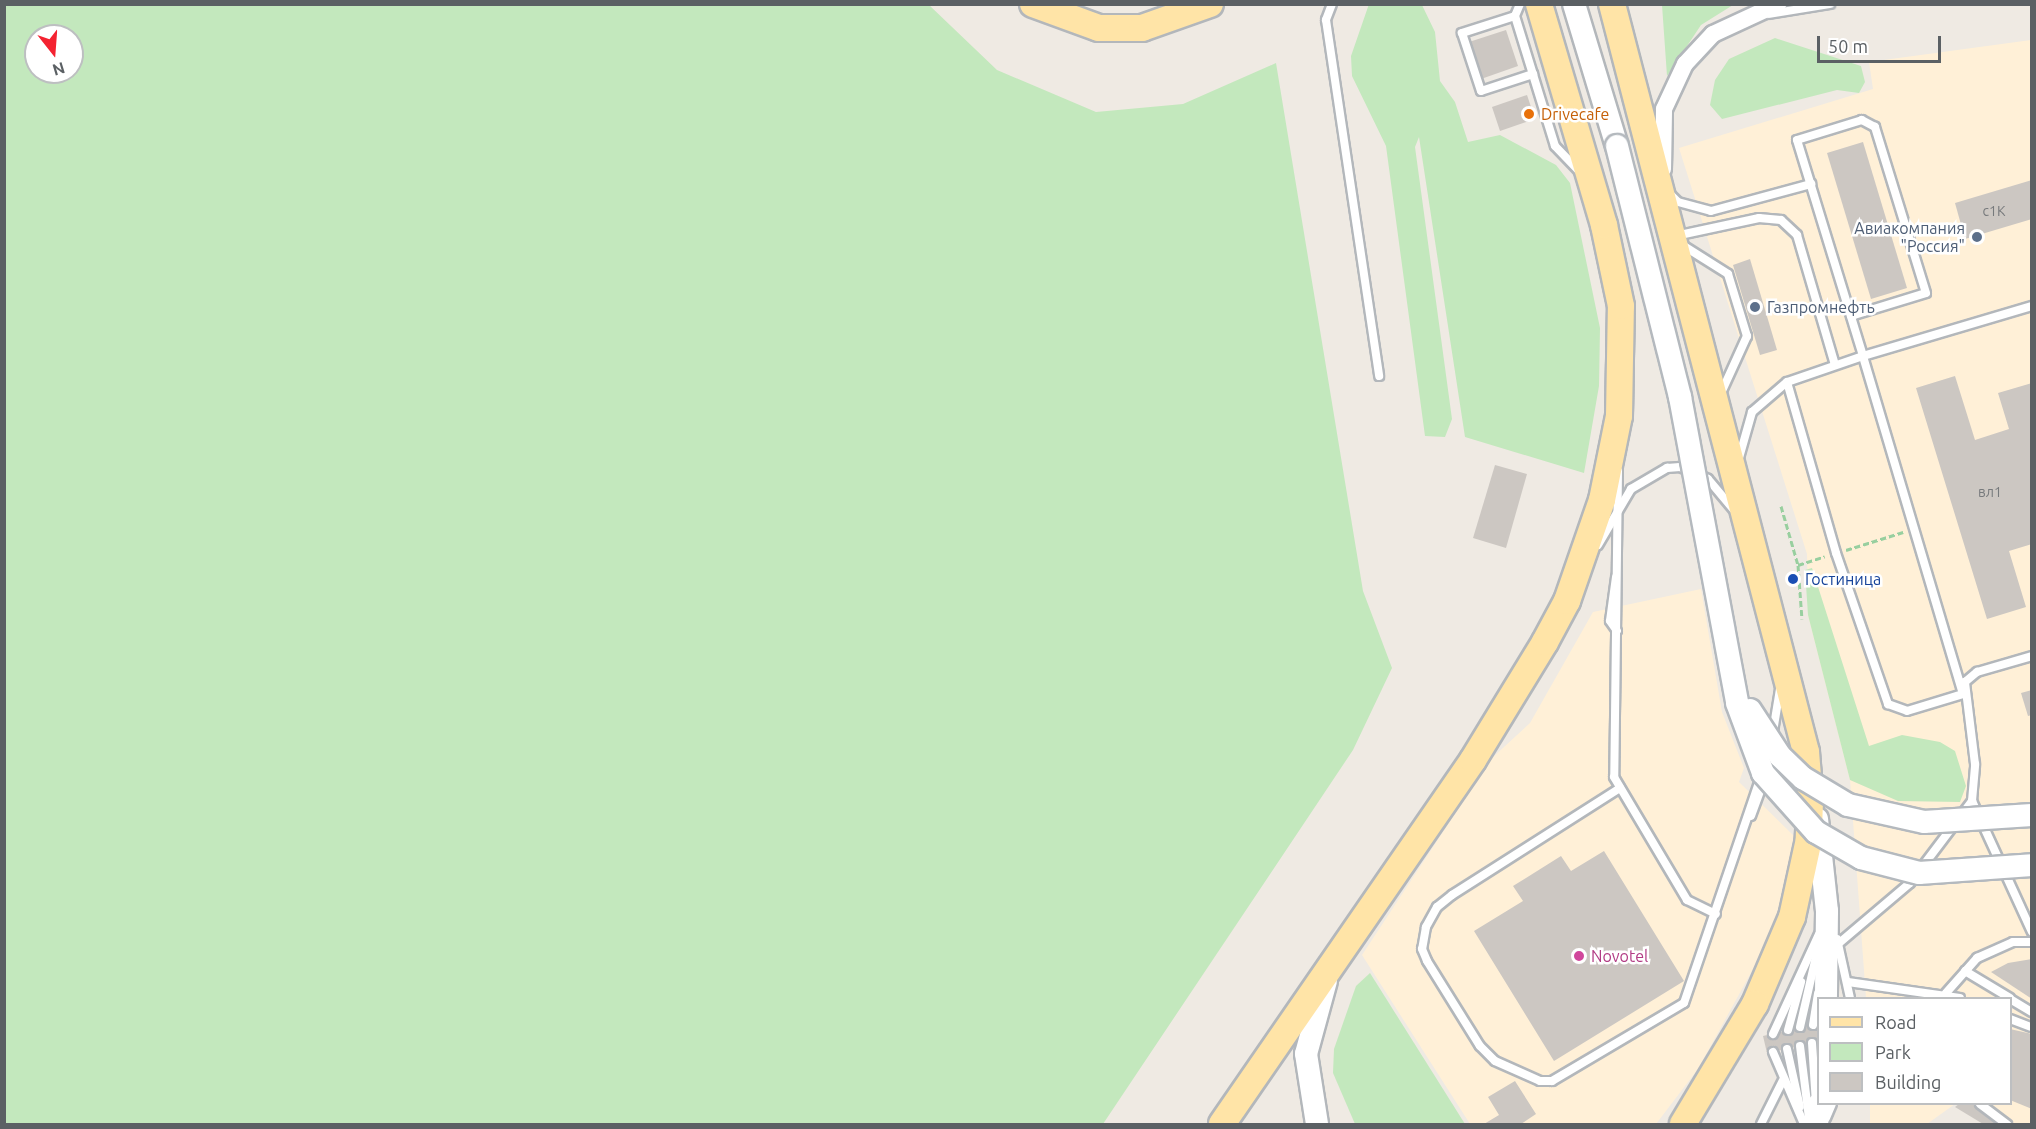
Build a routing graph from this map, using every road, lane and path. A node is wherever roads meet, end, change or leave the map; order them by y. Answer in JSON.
{"nodes":[{"id":1,"x":1033,"y":4,"type":"edge"},
{"id":2,"x":1210,"y":4,"type":"edge"},
{"id":3,"x":1332,"y":4,"type":"edge"},
{"id":4,"x":1520,"y":4,"type":"edge"},
{"id":5,"x":1539,"y":4,"type":"edge"},
{"id":6,"x":1574,"y":4,"type":"edge"},
{"id":7,"x":1612,"y":4,"type":"edge"},
{"id":8,"x":1778,"y":4,"type":"edge"},
{"id":9,"x":1830,"y":4,"type":"edge"},
{"id":10,"x":1515,"y":16,"type":"junction"},
{"id":11,"x":1731,"y":23,"type":"junction"},
{"id":12,"x":1533,"y":74,"type":"junction"},
{"id":13,"x":1811,"y":184,"type":"junction"},
{"id":14,"x":1592,"y":185,"type":"junction"},
{"id":15,"x":1664,"y":188,"type":"junction"},
{"id":16,"x":1676,"y":239,"type":"junction"},
{"id":17,"x":2031,"y":306,"type":"edge"},
{"id":18,"x":1851,"y":316,"type":"junction"},
{"id":19,"x":1863,"y":356,"type":"junction"},
{"id":20,"x":1835,"y":365,"type":"junction"},
{"id":21,"x":1379,"y":376,"type":"dead end"},
{"id":22,"x":1786,"y":382,"type":"junction"},
{"id":23,"x":1717,"y":402,"type":"junction"},
{"id":24,"x":1615,"y":437,"type":"junction"},
{"id":25,"x":1737,"y":476,"type":"junction"},
{"id":26,"x":1620,"y":506,"type":"junction"},
{"id":27,"x":1781,"y":506,"type":"dead end"},
{"id":28,"x":1914,"y":529,"type":"junction"},
{"id":29,"x":1836,"y":553,"type":"junction"},
{"id":30,"x":1756,"y":555,"type":"junction"},
{"id":31,"x":1798,"y":565,"type":"junction"},
{"id":32,"x":1567,"y":601,"type":"junction"},
{"id":33,"x":1802,"y":619,"type":"dead end"},
{"id":34,"x":1724,"y":644,"type":"junction"},
{"id":35,"x":1780,"y":653,"type":"junction"},
{"id":36,"x":2031,"y":656,"type":"edge"},
{"id":37,"x":1963,"y":694,"type":"junction"},
{"id":38,"x":1806,"y":752,"type":"junction"},
{"id":39,"x":1620,"y":788,"type":"junction"},
{"id":40,"x":1972,"y":801,"type":"junction"},
{"id":41,"x":2031,"y":815,"type":"edge"},
{"id":42,"x":2031,"y":865,"type":"edge"},
{"id":43,"x":1716,"y":914,"type":"junction"},
{"id":44,"x":1829,"y":931,"type":"junction"},
{"id":45,"x":2031,"y":932,"type":"edge"},
{"id":46,"x":2031,"y":942,"type":"edge"},
{"id":47,"x":1807,"y":959,"type":"junction"},
{"id":48,"x":1965,"y":971,"type":"junction"},
{"id":49,"x":1329,"y":972,"type":"junction"},
{"id":50,"x":1848,"y":982,"type":"junction"},
{"id":51,"x":1946,"y":993,"type":"junction"},
{"id":52,"x":1818,"y":997,"type":"edge"},
{"id":53,"x":1826,"y":997,"type":"edge"},
{"id":54,"x":1836,"y":997,"type":"edge"},
{"id":55,"x":1850,"y":997,"type":"edge"},
{"id":56,"x":1955,"y":997,"type":"edge"},
{"id":57,"x":2007,"y":997,"type":"edge"},
{"id":58,"x":2012,"y":1000,"type":"edge"},
{"id":59,"x":1817,"y":1002,"type":"edge"},
{"id":60,"x":2031,"y":1012,"type":"edge"},
{"id":61,"x":2012,"y":1019,"type":"edge"},
{"id":62,"x":1813,"y":1025,"type":"dead end"},
{"id":63,"x":1800,"y":1027,"type":"dead end"},
{"id":64,"x":2031,"y":1027,"type":"edge"},
{"id":65,"x":1788,"y":1030,"type":"dead end"},
{"id":66,"x":1773,"y":1034,"type":"dead end"},
{"id":67,"x":1812,"y":1043,"type":"dead end"},
{"id":68,"x":1800,"y":1046,"type":"dead end"},
{"id":69,"x":1787,"y":1049,"type":"dead end"},
{"id":70,"x":1773,"y":1052,"type":"dead end"},
{"id":71,"x":1270,"y":1057,"type":"junction"},
{"id":72,"x":1784,"y":1078,"type":"junction"},
{"id":73,"x":1821,"y":1105,"type":"edge"},
{"id":74,"x":1832,"y":1105,"type":"edge"},
{"id":75,"x":1981,"y":1105,"type":"edge"},
{"id":76,"x":1222,"y":1125,"type":"edge"},
{"id":77,"x":1235,"y":1125,"type":"edge"},
{"id":78,"x":1317,"y":1125,"type":"edge"},
{"id":79,"x":1683,"y":1125,"type":"edge"},
{"id":80,"x":1761,"y":1125,"type":"edge"},
{"id":81,"x":1804,"y":1125,"type":"edge"},
{"id":82,"x":1809,"y":1125,"type":"edge"},
{"id":83,"x":1817,"y":1125,"type":"edge"},
{"id":84,"x":1824,"y":1125,"type":"edge"},
{"id":85,"x":2007,"y":1125,"type":"edge"}],
"edges":[{"from":1,"to":2,"type":"main road"},
{"from":3,"to":21,"type":"lane"},
{"from":4,"to":10,"type":"lane"},
{"from":5,"to":14,"type":"main road"},
{"from":6,"to":34,"type":"street","bridge":true},
{"from":7,"to":15,"type":"main road"},
{"from":8,"to":11,"type":"street"},
{"from":9,"to":11,"type":"lane"},
{"from":10,"to":12,"type":"lane"},
{"from":10,"to":12,"type":"lane"},
{"from":11,"to":15,"type":"street"},
{"from":12,"to":14,"type":"lane"},
{"from":13,"to":15,"type":"lane"},
{"from":13,"to":18,"type":"lane"},
{"from":13,"to":18,"type":"lane"},
{"from":14,"to":24,"type":"main road"},
{"from":15,"to":16,"type":"main road"},
{"from":16,"to":20,"type":"lane"},
{"from":16,"to":23,"type":"main road"},
{"from":16,"to":23,"type":"lane"},
{"from":17,"to":19,"type":"lane"},
{"from":18,"to":19,"type":"lane"},
{"from":19,"to":20,"type":"lane"},
{"from":19,"to":28,"type":"lane"},
{"from":20,"to":22,"type":"lane"},
{"from":22,"to":25,"type":"lane"},
{"from":22,"to":29,"type":"lane"},
{"from":23,"to":25,"type":"main road"},
{"from":24,"to":26,"type":"lane"},
{"from":24,"to":32,"type":"main road"},
{"from":25,"to":30,"type":"main road"},
{"from":26,"to":30,"type":"lane"},
{"from":26,"to":32,"type":"lane"},
{"from":26,"to":39,"type":"lane"},
{"from":27,"to":31,"type":"path"},
{"from":28,"to":29,"type":"path"},
{"from":28,"to":37,"type":"lane"},
{"from":29,"to":31,"type":"path"},
{"from":29,"to":37,"type":"lane"},
{"from":30,"to":35,"type":"main road"},
{"from":31,"to":33,"type":"path"},
{"from":32,"to":49,"type":"main road"},
{"from":34,"to":41,"type":"street","bridge":true},
{"from":34,"to":42,"type":"street","bridge":true},
{"from":35,"to":38,"type":"main road"},
{"from":35,"to":43,"type":"lane"},
{"from":36,"to":37,"type":"lane"},
{"from":37,"to":40,"type":"lane"},
{"from":38,"to":44,"type":"street"},
{"from":38,"to":79,"type":"main road"},
{"from":39,"to":43,"type":"lane"},
{"from":39,"to":43,"type":"lane"},
{"from":40,"to":44,"type":"lane"},
{"from":40,"to":45,"type":"lane"},
{"from":44,"to":47,"type":"lane"},
{"from":44,"to":50,"type":"lane"},
{"from":44,"to":52,"type":"lane"},
{"from":44,"to":53,"type":"street"},
{"from":44,"to":54,"type":"lane"},
{"from":44,"to":63,"type":"lane"},
{"from":46,"to":48,"type":"lane"},
{"from":47,"to":65,"type":"lane"},
{"from":47,"to":66,"type":"lane"},
{"from":48,"to":51,"type":"lane"},
{"from":48,"to":57,"type":"lane"},
{"from":49,"to":71,"type":"main road"},
{"from":49,"to":78,"type":"street"},
{"from":50,"to":51,"type":"lane"},
{"from":50,"to":55,"type":"lane"},
{"from":51,"to":56,"type":"lane"},
{"from":58,"to":60,"type":"lane"},
{"from":59,"to":62,"type":"lane"},
{"from":61,"to":64,"type":"lane"},
{"from":67,"to":83,"type":"lane"},
{"from":68,"to":82,"type":"lane"},
{"from":69,"to":81,"type":"lane"},
{"from":70,"to":72,"type":"lane"},
{"from":71,"to":76,"type":"main road"},
{"from":71,"to":77,"type":"street"},
{"from":72,"to":80,"type":"lane"},
{"from":72,"to":81,"type":"lane"},
{"from":73,"to":83,"type":"street"},
{"from":74,"to":84,"type":"lane"},
{"from":75,"to":85,"type":"lane"}]}
